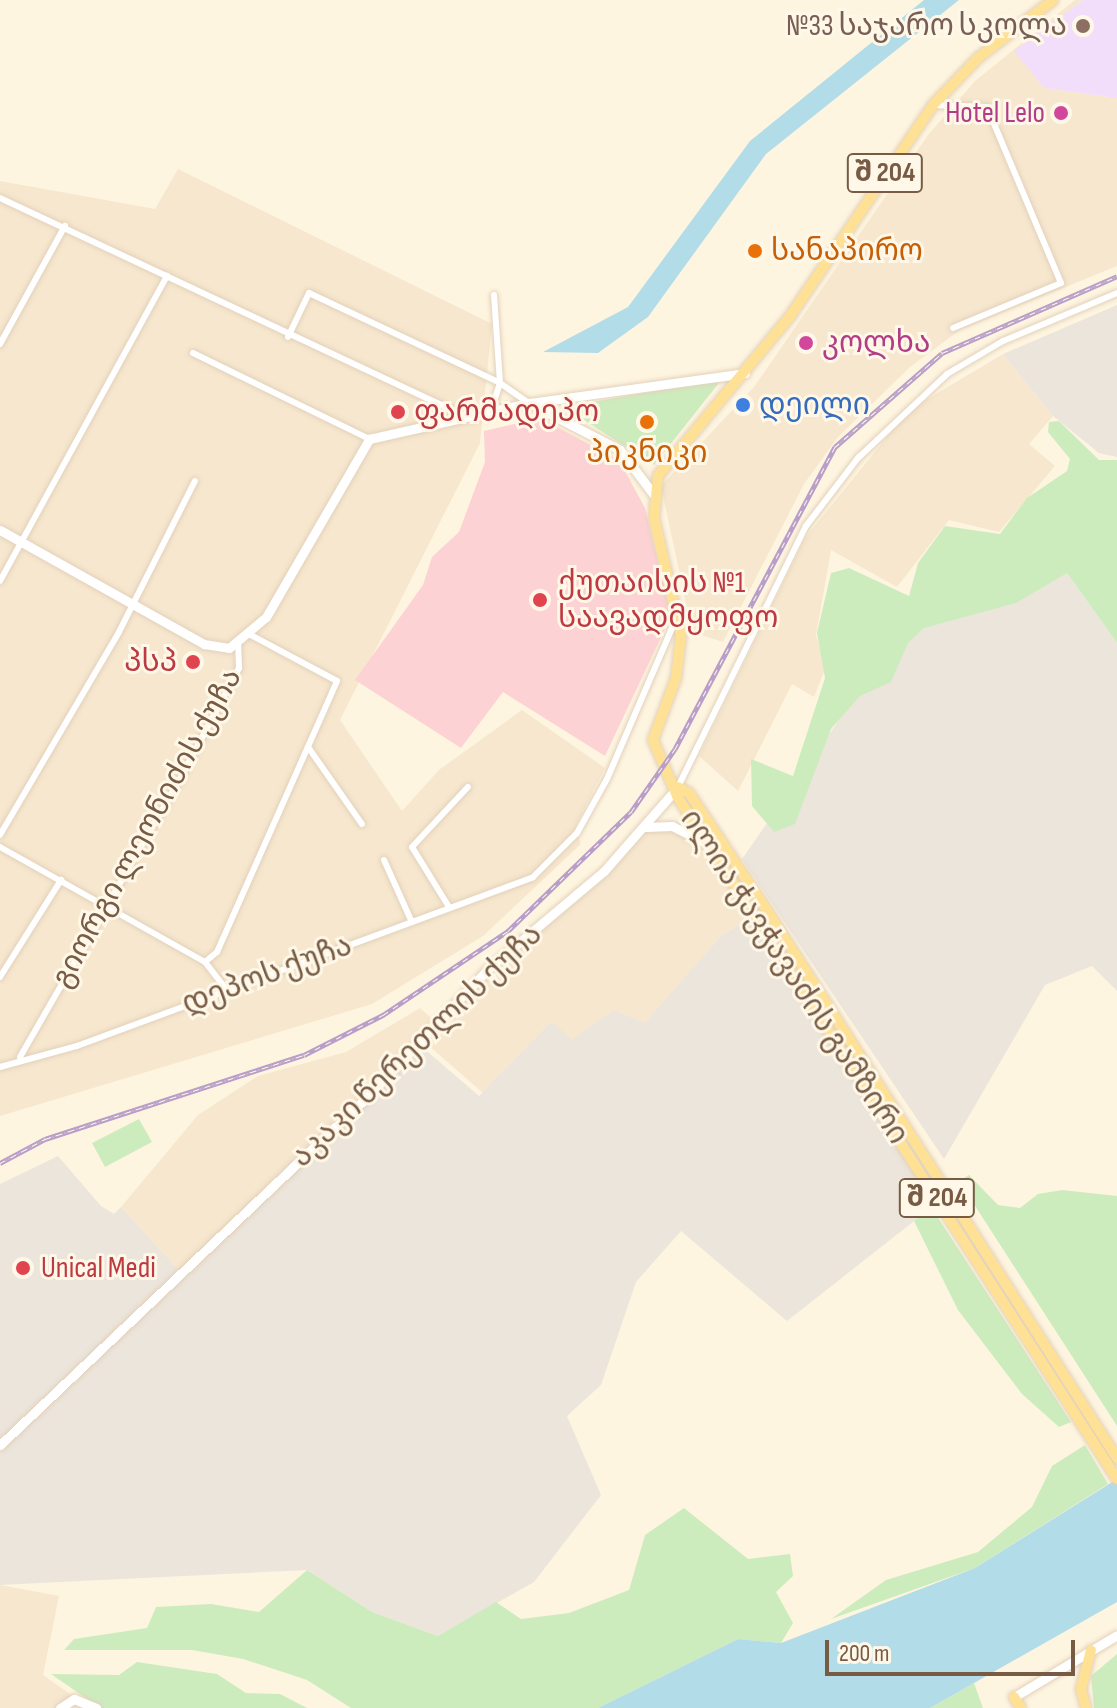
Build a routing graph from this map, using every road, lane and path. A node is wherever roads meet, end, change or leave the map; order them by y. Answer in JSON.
{"nodes":[{"id":1,"x":1053,"y":0,"type":"edge"},
{"id":2,"x":933,"y":105,"type":"junction"},
{"id":3,"x":0,"y":198,"type":"edge"},
{"id":4,"x":65,"y":226,"type":"junction"},
{"id":5,"x":167,"y":276,"type":"junction"},
{"id":6,"x":1117,"y":293,"type":"edge"},
{"id":7,"x":494,"y":295,"type":"dead end"},
{"id":8,"x":953,"y":328,"type":"dead end"},
{"id":9,"x":288,"y":337,"type":"junction"},
{"id":10,"x":0,"y":344,"type":"edge"},
{"id":11,"x":193,"y":353,"type":"dead end"},
{"id":12,"x":748,"y":373,"type":"junction"},
{"id":13,"x":500,"y":383,"type":"junction"},
{"id":14,"x":529,"y":403,"type":"junction"},
{"id":15,"x":491,"y":410,"type":"junction"},
{"id":16,"x":465,"y":416,"type":"junction"},
{"id":17,"x":369,"y":439,"type":"junction"},
{"id":18,"x":195,"y":481,"type":"dead end"},
{"id":19,"x":654,"y":495,"type":"junction"},
{"id":20,"x":0,"y":530,"type":"edge"},
{"id":21,"x":22,"y":542,"type":"junction"},
{"id":22,"x":0,"y":581,"type":"edge"},
{"id":23,"x":131,"y":605,"type":"junction"},
{"id":24,"x":678,"y":616,"type":"junction"},
{"id":25,"x":251,"y":635,"type":"junction"},
{"id":26,"x":238,"y":645,"type":"junction"},
{"id":27,"x":308,"y":747,"type":"junction"},
{"id":28,"x":468,"y":787,"type":"dead end"},
{"id":29,"x":678,"y":787,"type":"junction"},
{"id":30,"x":362,"y":824,"type":"dead end"},
{"id":31,"x":646,"y":827,"type":"junction"},
{"id":32,"x":0,"y":835,"type":"edge"},
{"id":33,"x":708,"y":844,"type":"junction"},
{"id":34,"x":0,"y":847,"type":"edge"},
{"id":35,"x":384,"y":860,"type":"dead end"},
{"id":36,"x":61,"y":880,"type":"junction"},
{"id":37,"x":108,"y":905,"type":"junction"},
{"id":38,"x":449,"y":907,"type":"junction"},
{"id":39,"x":411,"y":920,"type":"junction"},
{"id":40,"x":205,"y":962,"type":"junction"},
{"id":41,"x":0,"y":977,"type":"edge"},
{"id":42,"x":226,"y":989,"type":"junction"},
{"id":43,"x":20,"y":1057,"type":"junction"},
{"id":44,"x":0,"y":1067,"type":"edge"},
{"id":45,"x":0,"y":1445,"type":"edge"},
{"id":46,"x":1117,"y":1458,"type":"edge"},
{"id":47,"x":1117,"y":1479,"type":"edge"},
{"id":48,"x":1117,"y":1635,"type":"edge"},
{"id":49,"x":1091,"y":1650,"type":"junction"},
{"id":50,"x":1014,"y":1697,"type":"joint"},
{"id":51,"x":60,"y":1708,"type":"edge"},
{"id":52,"x":96,"y":1708,"type":"edge"},
{"id":53,"x":1021,"y":1708,"type":"edge"},
{"id":54,"x":1086,"y":1708,"type":"edge"}],
"edges":[{"from":1,"to":2,"type":"main road","number":"შ 204"},
{"from":2,"to":8,"type":"street"},
{"from":2,"to":12,"type":"main road","number":"შ 204"},
{"from":3,"to":4,"type":"street"},
{"from":4,"to":5,"type":"street"},
{"from":4,"to":10,"type":"street"},
{"from":5,"to":9,"type":"street"},
{"from":5,"to":21,"type":"street"},
{"from":6,"to":29,"type":"street","name":"აკაკი წერეთლის ქუჩა"},
{"from":7,"to":13,"type":"street"},
{"from":9,"to":13,"type":"street"},
{"from":9,"to":16,"type":"street"},
{"from":11,"to":17,"type":"street"},
{"from":12,"to":14,"type":"street"},
{"from":12,"to":19,"type":"main road","number":"შ 204"},
{"from":13,"to":14,"type":"street"},
{"from":13,"to":15,"type":"street"},
{"from":14,"to":15,"type":"street"},
{"from":14,"to":19,"type":"street"},
{"from":15,"to":16,"type":"street"},
{"from":16,"to":17,"type":"street"},
{"from":17,"to":25,"type":"street","name":"გიორგი ლეონიძის ქუჩა"},
{"from":18,"to":23,"type":"street"},
{"from":19,"to":24,"type":"main road","number":"შ 204"},
{"from":20,"to":21,"type":"street"},
{"from":21,"to":22,"type":"street"},
{"from":21,"to":23,"type":"street"},
{"from":23,"to":26,"type":"street"},
{"from":23,"to":32,"type":"street"},
{"from":24,"to":29,"type":"main road","number":"შ 204"},
{"from":24,"to":38,"type":"street","name":"დეპოს ქუჩა"},
{"from":25,"to":26,"type":"street","name":"გიორგი ლეონიძის ქუჩა"},
{"from":25,"to":27,"type":"street"},
{"from":26,"to":37,"type":"street","name":"გიორგი ლეონიძის ქუჩა"},
{"from":27,"to":30,"type":"street"},
{"from":27,"to":40,"type":"street"},
{"from":28,"to":38,"type":"street"},
{"from":29,"to":31,"type":"street","name":"აკაკი წერეთლის ქუჩა"},
{"from":29,"to":33,"type":"main road","name":"ილია ჭავჭავაძის გამზირი","number":"შ 204"},
{"from":29,"to":46,"type":"main road","name":"ილია ჭავჭავაძის გამზირი","number":"შ 204"},
{"from":31,"to":33,"type":"street"},
{"from":31,"to":45,"type":"street","name":"აკაკი წერეთლის ქუჩა"},
{"from":33,"to":47,"type":"main road","name":"ილია ჭავჭავაძის გამზირი","number":"შ 204"},
{"from":34,"to":36,"type":"street"},
{"from":35,"to":39,"type":"street"},
{"from":36,"to":37,"type":"street"},
{"from":36,"to":41,"type":"street"},
{"from":37,"to":40,"type":"street"},
{"from":37,"to":43,"type":"street","name":"გიორგი ლეონიძის ქუჩა"},
{"from":38,"to":39,"type":"street","name":"დეპოს ქუჩა"},
{"from":39,"to":42,"type":"street","name":"დეპოს ქუჩა"},
{"from":40,"to":42,"type":"street"},
{"from":42,"to":43,"type":"street","name":"დეპოს ქუჩა"},
{"from":43,"to":44,"type":"street","name":"დეპოს ქუჩა"},
{"from":48,"to":49,"type":"street"},
{"from":49,"to":50,"type":"street"},
{"from":49,"to":54,"type":"main road"},
{"from":50,"to":53,"type":"main road"},
{"from":51,"to":52,"type":"street"}]}
